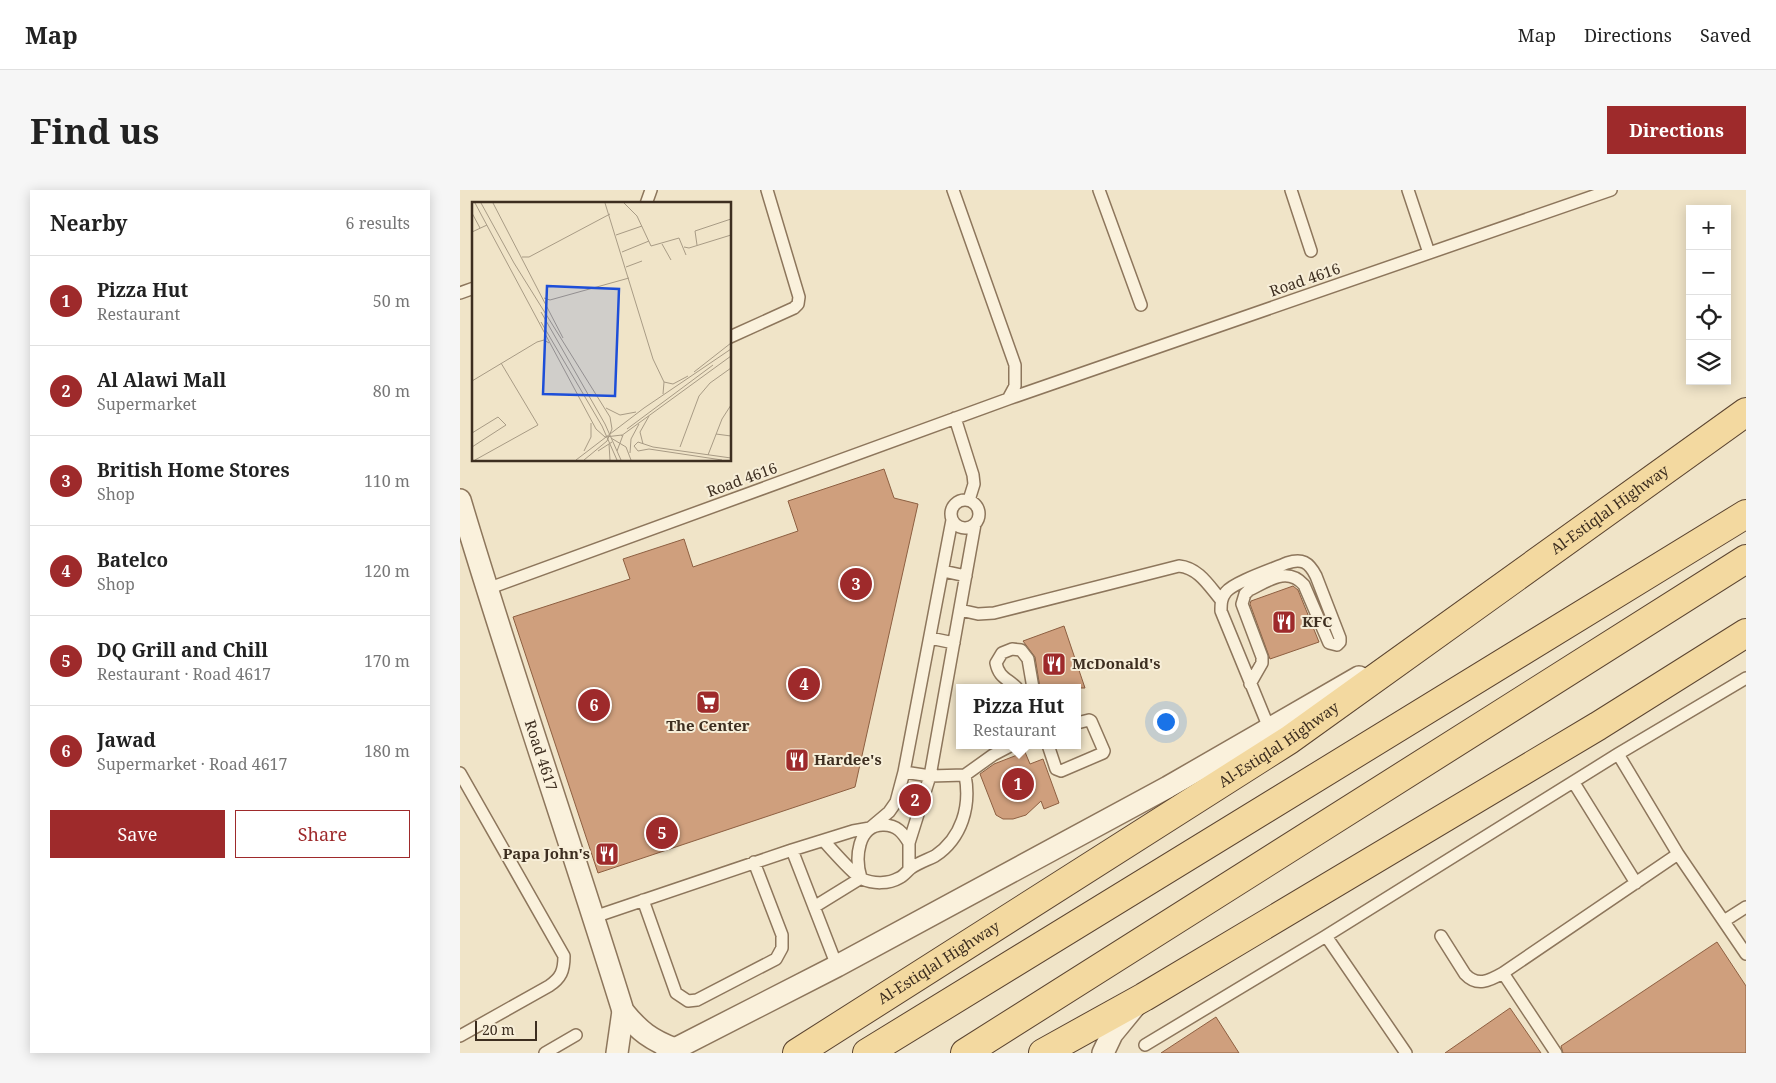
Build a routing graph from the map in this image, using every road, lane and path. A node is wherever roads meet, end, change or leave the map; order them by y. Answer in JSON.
{"nodes":[{"id":1,"x":651,"y":190,"type":"edge"},
{"id":2,"x":767,"y":190,"type":"edge"},
{"id":3,"x":953,"y":190,"type":"edge"},
{"id":4,"x":1098,"y":190,"type":"edge"},
{"id":5,"x":1291,"y":190,"type":"edge"},
{"id":6,"x":1408,"y":190,"type":"edge"},
{"id":7,"x":1611,"y":190,"type":"edge"},
{"id":8,"x":647,"y":202,"type":"edge"},
{"id":9,"x":1311,"y":251,"type":"dead end"},
{"id":10,"x":1429,"y":253,"type":"junction"},
{"id":11,"x":472,"y":289,"type":"edge"},
{"id":12,"x":460,"y":293,"type":"edge"},
{"id":13,"x":1141,"y":305,"type":"dead end"},
{"id":14,"x":731,"y":337,"type":"edge"},
{"id":15,"x":1008,"y":399,"type":"junction"},
{"id":16,"x":1746,"y":412,"type":"edge"},
{"id":17,"x":955,"y":418,"type":"junction"},
{"id":18,"x":460,"y":500,"type":"edge"},
{"id":19,"x":969,"y":500,"type":"junction"},
{"id":20,"x":1741,"y":516,"type":"edge"},
{"id":21,"x":952,"y":520,"type":"junction"},
{"id":22,"x":975,"y":524,"type":"junction"},
{"id":23,"x":1746,"y":559,"type":"edge"},
{"id":24,"x":943,"y":571,"type":"junction"},
{"id":25,"x":966,"y":576,"type":"junction"},
{"id":26,"x":487,"y":589,"type":"junction"},
{"id":27,"x":1221,"y":600,"type":"junction"},
{"id":28,"x":960,"y":610,"type":"junction"},
{"id":29,"x":1746,"y":633,"type":"edge"},
{"id":30,"x":930,"y":638,"type":"junction"},
{"id":31,"x":954,"y":643,"type":"junction"},
{"id":32,"x":1411,"y":654,"type":"junction"},
{"id":33,"x":1746,"y":678,"type":"edge"},
{"id":34,"x":1013,"y":684,"type":"edge"},
{"id":35,"x":1032,"y":684,"type":"edge"},
{"id":36,"x":1250,"y":684,"type":"junction"},
{"id":37,"x":1081,"y":723,"type":"edge"},
{"id":38,"x":1269,"y":728,"type":"junction"},
{"id":39,"x":1004,"y":749,"type":"edge"},
{"id":40,"x":1049,"y":749,"type":"edge"},
{"id":41,"x":1618,"y":754,"type":"junction"},
{"id":42,"x":460,"y":772,"type":"edge"},
{"id":43,"x":904,"y":772,"type":"junction"},
{"id":44,"x":965,"y":775,"type":"junction"},
{"id":45,"x":930,"y":776,"type":"junction"},
{"id":46,"x":1574,"y":783,"type":"junction"},
{"id":47,"x":870,"y":828,"type":"junction"},
{"id":48,"x":824,"y":842,"type":"junction"},
{"id":49,"x":909,"y":843,"type":"junction"},
{"id":50,"x":792,"y":850,"type":"junction"},
{"id":51,"x":1678,"y":854,"type":"junction"},
{"id":52,"x":754,"y":862,"type":"junction"},
{"id":53,"x":909,"y":869,"type":"junction"},
{"id":54,"x":861,"y":878,"type":"junction"},
{"id":55,"x":1636,"y":883,"type":"junction"},
{"id":56,"x":644,"y":900,"type":"junction"},
{"id":57,"x":814,"y":907,"type":"junction"},
{"id":58,"x":1746,"y":907,"type":"edge"},
{"id":59,"x":594,"y":917,"type":"junction"},
{"id":60,"x":1724,"y":921,"type":"junction"},
{"id":61,"x":1326,"y":936,"type":"junction"},
{"id":62,"x":1441,"y":936,"type":"dead end"},
{"id":63,"x":1746,"y":954,"type":"edge"},
{"id":64,"x":837,"y":966,"type":"junction"},
{"id":65,"x":1503,"y":973,"type":"junction"},
{"id":66,"x":1144,"y":997,"type":"junction"},
{"id":67,"x":623,"y":1011,"type":"junction"},
{"id":68,"x":576,"y":1035,"type":"dead end"},
{"id":69,"x":460,"y":1036,"type":"edge"},
{"id":70,"x":1145,"y":1045,"type":"dead end"},
{"id":71,"x":671,"y":1051,"type":"edge"},
{"id":72,"x":545,"y":1053,"type":"edge"},
{"id":73,"x":617,"y":1053,"type":"edge"},
{"id":74,"x":797,"y":1053,"type":"edge"},
{"id":75,"x":867,"y":1053,"type":"edge"},
{"id":76,"x":965,"y":1053,"type":"edge"},
{"id":77,"x":1043,"y":1053,"type":"edge"},
{"id":78,"x":1103,"y":1053,"type":"edge"},
{"id":79,"x":1406,"y":1053,"type":"edge"},
{"id":80,"x":1556,"y":1053,"type":"edge"}],
"edges":[{"from":1,"to":8,"type":"lane"},
{"from":2,"to":14,"type":"lane"},
{"from":3,"to":15,"type":"lane"},
{"from":4,"to":13,"type":"lane"},
{"from":5,"to":9,"type":"lane"},
{"from":6,"to":10,"type":"lane"},
{"from":7,"to":10,"type":"lane","name":"Road 4616"},
{"from":10,"to":15,"type":"lane","name":"Road 4616"},
{"from":11,"to":12,"type":"lane"},
{"from":15,"to":17,"type":"lane","name":"Road 4616"},
{"from":16,"to":32,"type":"main road","name":"Al-Estiqlal Highway"},
{"from":17,"to":19,"type":"lane"},
{"from":17,"to":26,"type":"lane","name":"Road 4616"},
{"from":18,"to":26,"type":"street","name":"Road 4617"},
{"from":19,"to":21,"type":"lane"},
{"from":19,"to":22,"type":"lane"},
{"from":20,"to":75,"type":"main road"},
{"from":21,"to":22,"type":"lane"},
{"from":21,"to":24,"type":"lane"},
{"from":22,"to":25,"type":"lane"},
{"from":23,"to":76,"type":"main road"},
{"from":24,"to":25,"type":"lane"},
{"from":24,"to":30,"type":"lane"},
{"from":25,"to":28,"type":"lane"},
{"from":26,"to":59,"type":"street","name":"Road 4617"},
{"from":27,"to":28,"type":"lane"},
{"from":27,"to":36,"type":"lane"},
{"from":27,"to":36,"type":"lane"},
{"from":28,"to":31,"type":"lane"},
{"from":29,"to":66,"type":"main road"},
{"from":30,"to":31,"type":"lane"},
{"from":30,"to":43,"type":"lane"},
{"from":31,"to":45,"type":"lane"},
{"from":32,"to":38,"type":"street"},
{"from":32,"to":74,"type":"main road","name":"Al-Estiqlal Highway"},
{"from":33,"to":41,"type":"lane"},
{"from":34,"to":35,"type":"lane"},
{"from":36,"to":38,"type":"lane"},
{"from":37,"to":40,"type":"lane"},
{"from":38,"to":64,"type":"street"},
{"from":39,"to":44,"type":"lane"},
{"from":41,"to":46,"type":"lane"},
{"from":41,"to":51,"type":"lane"},
{"from":42,"to":69,"type":"lane"},
{"from":43,"to":45,"type":"lane"},
{"from":43,"to":47,"type":"lane"},
{"from":44,"to":45,"type":"lane"},
{"from":44,"to":53,"type":"lane"},
{"from":45,"to":49,"type":"lane"},
{"from":46,"to":55,"type":"lane"},
{"from":46,"to":61,"type":"lane"},
{"from":47,"to":48,"type":"lane"},
{"from":47,"to":49,"type":"lane"},
{"from":47,"to":54,"type":"lane"},
{"from":48,"to":50,"type":"lane"},
{"from":48,"to":54,"type":"lane"},
{"from":49,"to":53,"type":"lane"},
{"from":50,"to":52,"type":"lane"},
{"from":50,"to":57,"type":"lane"},
{"from":51,"to":55,"type":"lane"},
{"from":51,"to":60,"type":"lane"},
{"from":52,"to":56,"type":"lane"},
{"from":52,"to":56,"type":"lane"},
{"from":53,"to":54,"type":"lane"},
{"from":54,"to":57,"type":"lane"},
{"from":55,"to":65,"type":"lane"},
{"from":56,"to":59,"type":"lane"},
{"from":57,"to":64,"type":"lane"},
{"from":58,"to":60,"type":"lane"},
{"from":59,"to":67,"type":"street","name":"Road 4617"},
{"from":60,"to":63,"type":"lane"},
{"from":61,"to":70,"type":"lane"},
{"from":61,"to":79,"type":"lane"},
{"from":62,"to":65,"type":"lane"},
{"from":64,"to":71,"type":"street"},
{"from":65,"to":80,"type":"lane"},
{"from":66,"to":77,"type":"main road"},
{"from":66,"to":78,"type":"street"},
{"from":67,"to":71,"type":"street","name":"Road 4617"},
{"from":67,"to":73,"type":"street","name":"Road 4617"},
{"from":68,"to":72,"type":"lane"}]}
